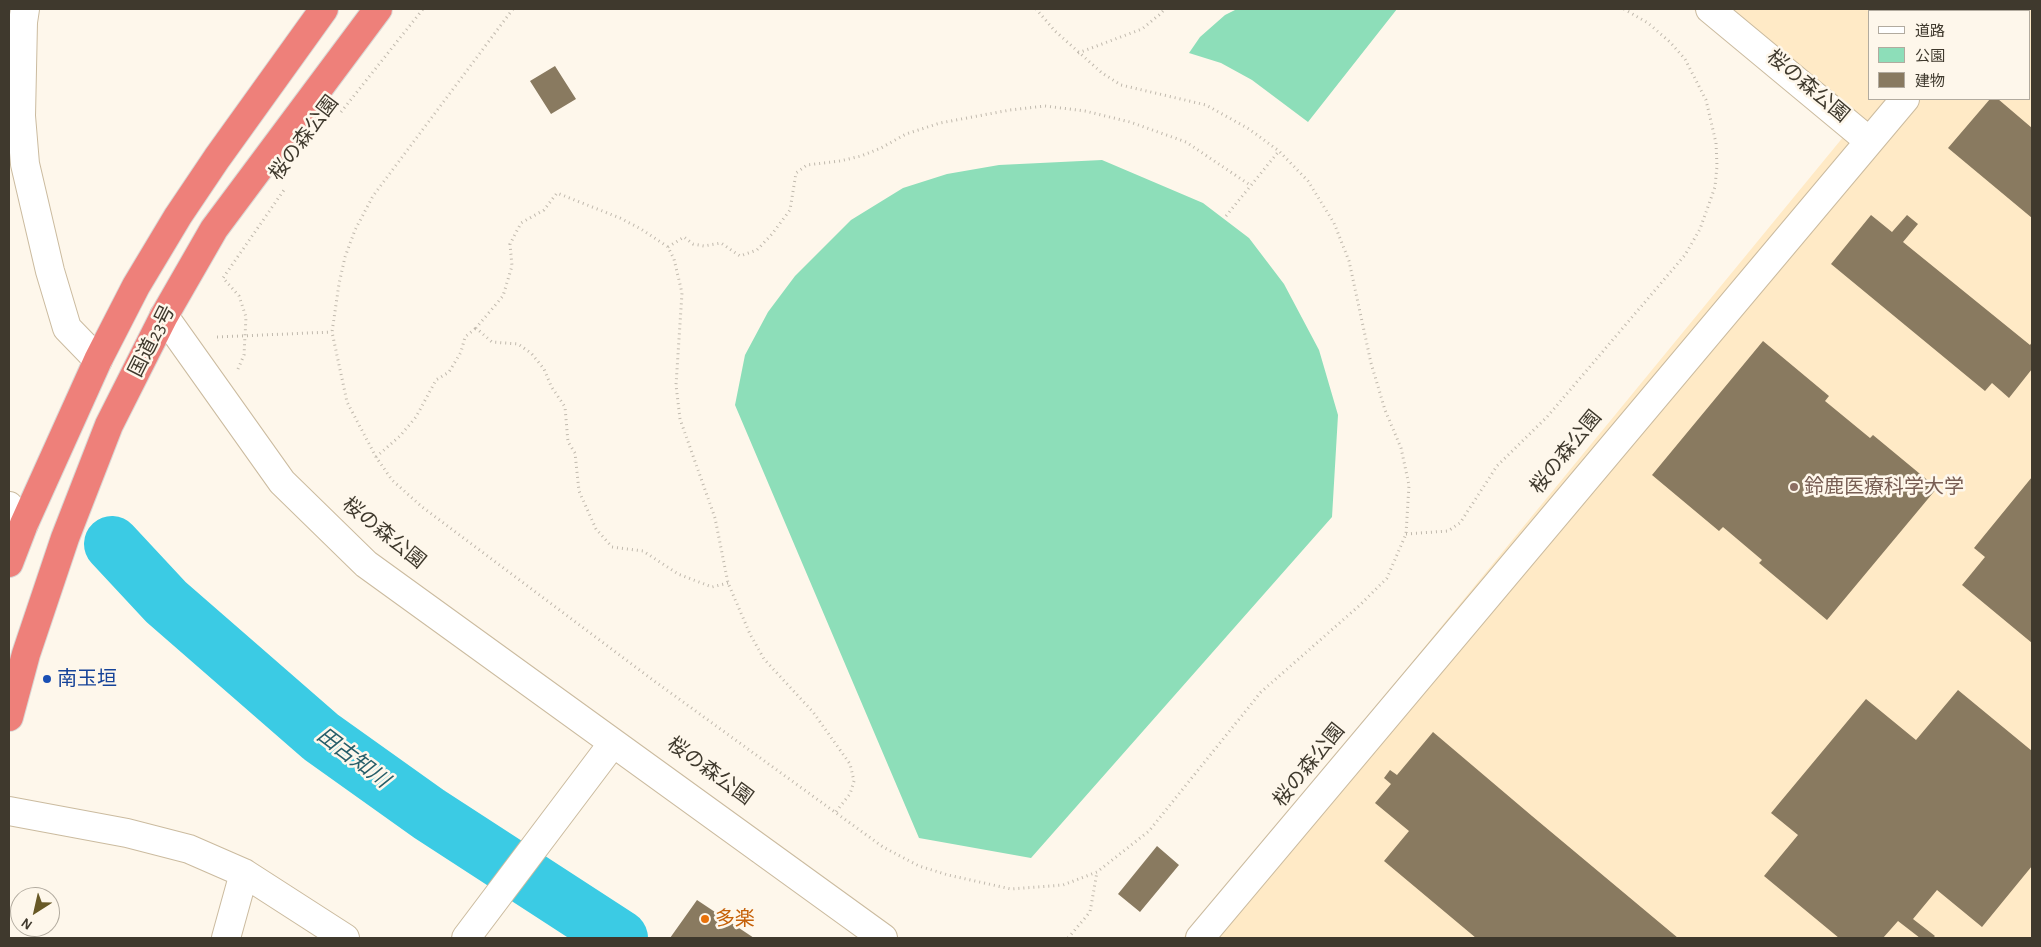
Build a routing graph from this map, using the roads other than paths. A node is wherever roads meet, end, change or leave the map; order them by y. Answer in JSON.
{"nodes":[{"id":1,"x":25,"y":9,"type":"edge"},
{"id":2,"x":324,"y":9,"type":"edge"},
{"id":3,"x":378,"y":9,"type":"edge"},
{"id":4,"x":1710,"y":9,"type":"edge"},
{"id":5,"x":1903,"y":100,"type":"edge"},
{"id":6,"x":1869,"y":141,"type":"junction"},
{"id":7,"x":164,"y":316,"type":"junction"},
{"id":8,"x":98,"y":360,"type":"junction"},
{"id":9,"x":17,"y":515,"type":"edge"},
{"id":10,"x":9,"y":563,"type":"edge"},
{"id":11,"x":9,"y":717,"type":"edge"},
{"id":12,"x":613,"y":743,"type":"junction"},
{"id":13,"x":9,"y":810,"type":"edge"},
{"id":14,"x":244,"y":874,"type":"junction"},
{"id":15,"x":226,"y":938,"type":"edge"},
{"id":16,"x":345,"y":938,"type":"edge"},
{"id":17,"x":466,"y":938,"type":"edge"},
{"id":18,"x":883,"y":938,"type":"edge"},
{"id":19,"x":1200,"y":938,"type":"edge"}],
"edges":[{"from":1,"to":8,"type":"street"},
{"from":2,"to":8,"type":"highway","name":"国道23号"},
{"from":3,"to":7,"type":"highway","name":"国道23号"},
{"from":4,"to":6,"type":"street"},
{"from":5,"to":6,"type":"street"},
{"from":6,"to":19,"type":"street"},
{"from":7,"to":11,"type":"highway","name":"国道23号"},
{"from":7,"to":12,"type":"street"},
{"from":8,"to":9,"type":"highway","name":"国道23号"},
{"from":9,"to":10,"type":"highway","name":"国道23号"},
{"from":12,"to":17,"type":"street"},
{"from":12,"to":18,"type":"street"},
{"from":13,"to":14,"type":"street"},
{"from":14,"to":15,"type":"street"},
{"from":14,"to":16,"type":"street"}]}
